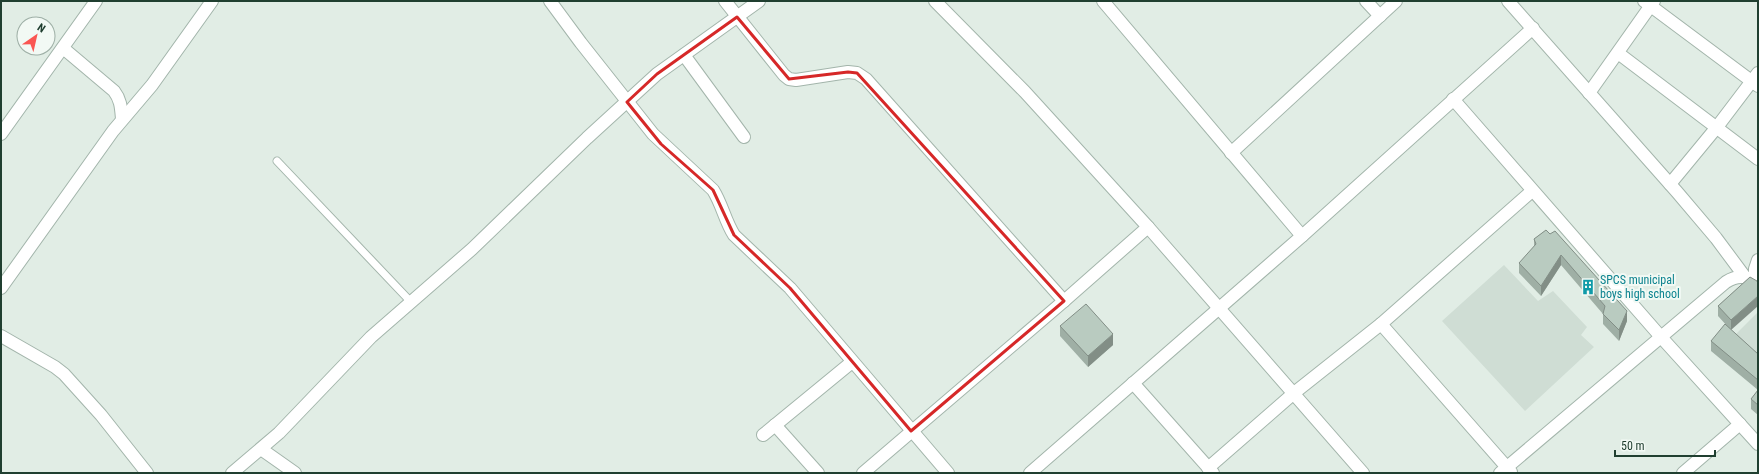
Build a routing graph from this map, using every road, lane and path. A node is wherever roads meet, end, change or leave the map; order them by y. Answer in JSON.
{"nodes":[{"id":1,"x":96,"y":1,"type":"edge"},
{"id":2,"x":212,"y":1,"type":"edge"},
{"id":3,"x":550,"y":1,"type":"edge"},
{"id":4,"x":725,"y":1,"type":"edge"},
{"id":5,"x":759,"y":1,"type":"edge"},
{"id":6,"x":935,"y":1,"type":"edge"},
{"id":7,"x":1103,"y":1,"type":"edge"},
{"id":8,"x":1366,"y":1,"type":"edge"},
{"id":9,"x":1396,"y":1,"type":"edge"},
{"id":10,"x":1508,"y":1,"type":"edge"},
{"id":11,"x":1650,"y":3,"type":"edge"},
{"id":12,"x":1380,"y":16,"type":"junction"},
{"id":13,"x":737,"y":17,"type":"junction"},
{"id":14,"x":1533,"y":28,"type":"junction"},
{"id":15,"x":63,"y":48,"type":"junction"},
{"id":16,"x":1618,"y":53,"type":"junction"},
{"id":17,"x":684,"y":55,"type":"junction"},
{"id":18,"x":1756,"y":80,"type":"edge"},
{"id":19,"x":1589,"y":93,"type":"junction"},
{"id":20,"x":1453,"y":99,"type":"junction"},
{"id":21,"x":627,"y":102,"type":"junction"},
{"id":22,"x":122,"y":119,"type":"junction"},
{"id":23,"x":1717,"y":127,"type":"junction"},
{"id":24,"x":1,"y":134,"type":"edge"},
{"id":25,"x":744,"y":137,"type":"dead end"},
{"id":26,"x":1231,"y":153,"type":"junction"},
{"id":27,"x":1758,"y":159,"type":"edge"},
{"id":28,"x":277,"y":161,"type":"dead end"},
{"id":29,"x":1670,"y":184,"type":"junction"},
{"id":30,"x":1532,"y":191,"type":"junction"},
{"id":31,"x":1148,"y":227,"type":"junction"},
{"id":32,"x":1302,"y":236,"type":"junction"},
{"id":33,"x":1758,"y":260,"type":"edge"},
{"id":34,"x":1753,"y":280,"type":"edge"},
{"id":35,"x":1,"y":288,"type":"edge"},
{"id":36,"x":1064,"y":301,"type":"junction"},
{"id":37,"x":411,"y":302,"type":"junction"},
{"id":38,"x":1218,"y":309,"type":"junction"},
{"id":39,"x":1381,"y":324,"type":"junction"},
{"id":40,"x":1,"y":336,"type":"edge"},
{"id":41,"x":1661,"y":337,"type":"junction"},
{"id":42,"x":852,"y":362,"type":"junction"},
{"id":43,"x":1133,"y":384,"type":"junction"},
{"id":44,"x":1294,"y":393,"type":"junction"},
{"id":45,"x":1740,"y":424,"type":"junction"},
{"id":46,"x":775,"y":425,"type":"junction"},
{"id":47,"x":911,"y":431,"type":"junction"},
{"id":48,"x":763,"y":435,"type":"dead end"},
{"id":49,"x":1758,"y":444,"type":"edge"},
{"id":50,"x":261,"y":449,"type":"junction"},
{"id":51,"x":1210,"y":470,"type":"edge"},
{"id":52,"x":1506,"y":471,"type":"edge"},
{"id":53,"x":147,"y":473,"type":"edge"},
{"id":54,"x":232,"y":473,"type":"edge"},
{"id":55,"x":295,"y":473,"type":"edge"},
{"id":56,"x":818,"y":473,"type":"edge"},
{"id":57,"x":863,"y":473,"type":"edge"},
{"id":58,"x":948,"y":473,"type":"edge"},
{"id":59,"x":1030,"y":473,"type":"edge"},
{"id":60,"x":1363,"y":473,"type":"edge"},
{"id":61,"x":1683,"y":473,"type":"edge"}],
"edges":[{"from":1,"to":15,"type":"street"},
{"from":2,"to":22,"type":"street"},
{"from":3,"to":21,"type":"street"},
{"from":4,"to":13,"type":"street"},
{"from":5,"to":13,"type":"street"},
{"from":6,"to":31,"type":"street"},
{"from":7,"to":26,"type":"street"},
{"from":8,"to":12,"type":"street"},
{"from":9,"to":12,"type":"street"},
{"from":10,"to":14,"type":"street"},
{"from":11,"to":16,"type":"street"},
{"from":11,"to":18,"type":"street"},
{"from":12,"to":26,"type":"street"},
{"from":13,"to":17,"type":"street"},
{"from":13,"to":36,"type":"street"},
{"from":14,"to":19,"type":"street"},
{"from":14,"to":20,"type":"street"},
{"from":15,"to":22,"type":"street"},
{"from":15,"to":24,"type":"street"},
{"from":16,"to":19,"type":"street"},
{"from":16,"to":23,"type":"street"},
{"from":17,"to":21,"type":"street"},
{"from":17,"to":25,"type":"street"},
{"from":18,"to":23,"type":"street"},
{"from":19,"to":29,"type":"street"},
{"from":20,"to":30,"type":"street"},
{"from":20,"to":32,"type":"street"},
{"from":21,"to":37,"type":"street"},
{"from":21,"to":42,"type":"street"},
{"from":22,"to":35,"type":"street"},
{"from":23,"to":27,"type":"street"},
{"from":23,"to":29,"type":"street"},
{"from":26,"to":32,"type":"street"},
{"from":28,"to":37,"type":"lane"},
{"from":29,"to":34,"type":"street"},
{"from":30,"to":39,"type":"street"},
{"from":30,"to":41,"type":"street"},
{"from":31,"to":36,"type":"street"},
{"from":31,"to":38,"type":"street"},
{"from":32,"to":38,"type":"street"},
{"from":33,"to":34,"type":"street"},
{"from":34,"to":41,"type":"street"},
{"from":36,"to":47,"type":"street"},
{"from":37,"to":50,"type":"street"},
{"from":38,"to":43,"type":"street"},
{"from":38,"to":44,"type":"street"},
{"from":39,"to":44,"type":"street"},
{"from":39,"to":52,"type":"street"},
{"from":40,"to":53,"type":"street"},
{"from":41,"to":45,"type":"street"},
{"from":41,"to":52,"type":"street"},
{"from":42,"to":46,"type":"street"},
{"from":42,"to":47,"type":"street"},
{"from":43,"to":51,"type":"street"},
{"from":43,"to":59,"type":"street"},
{"from":44,"to":51,"type":"street"},
{"from":44,"to":60,"type":"street"},
{"from":45,"to":49,"type":"street"},
{"from":45,"to":61,"type":"street"},
{"from":46,"to":48,"type":"street"},
{"from":46,"to":56,"type":"street"},
{"from":47,"to":57,"type":"street"},
{"from":47,"to":58,"type":"street"},
{"from":50,"to":54,"type":"street"},
{"from":50,"to":55,"type":"street"}]}
